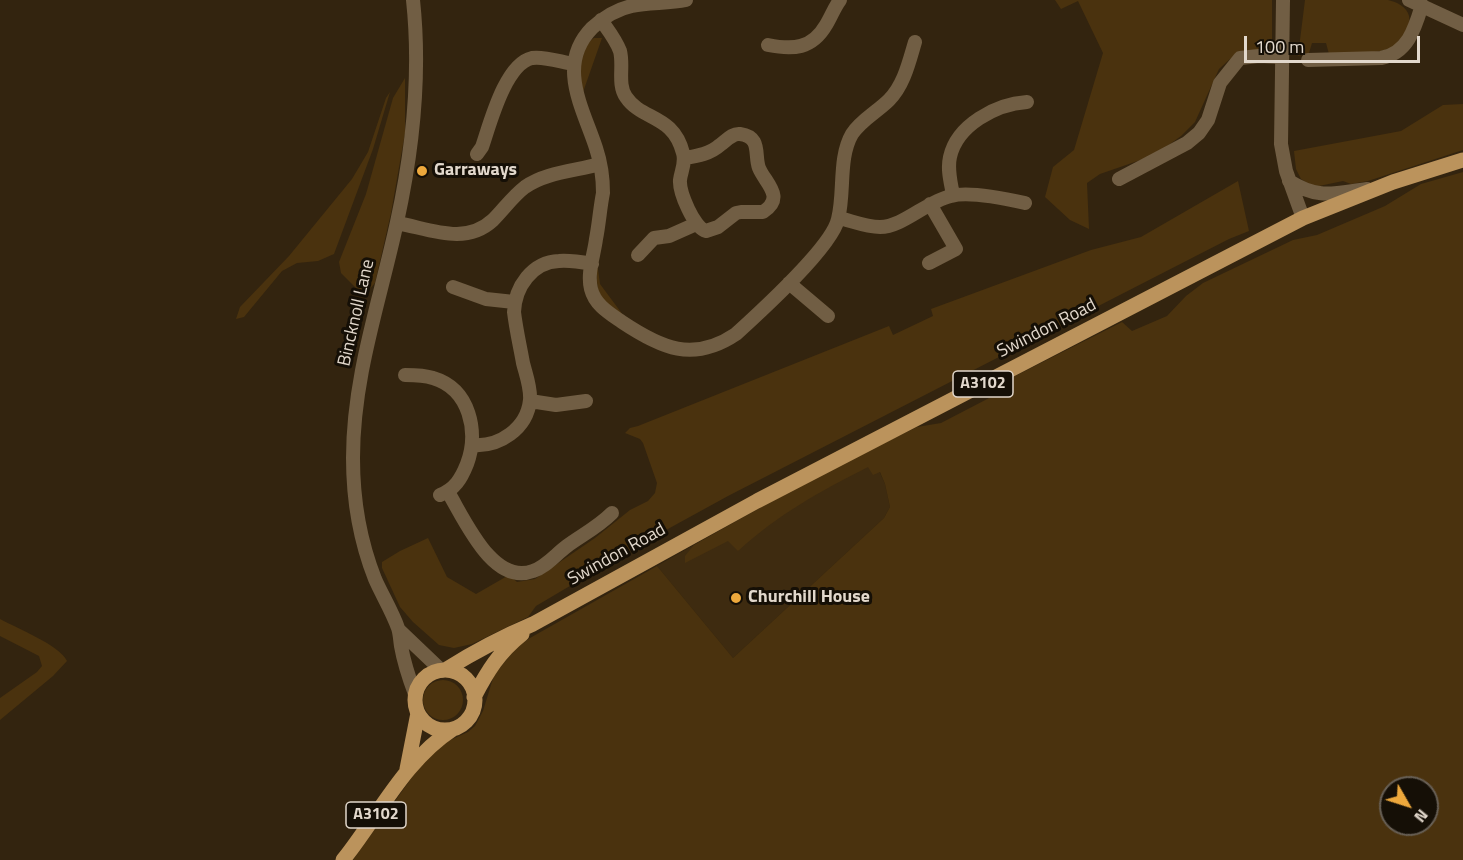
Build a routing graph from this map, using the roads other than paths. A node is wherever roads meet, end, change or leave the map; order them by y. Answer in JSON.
{"nodes":[{"id":1,"x":413,"y":0,"type":"edge"},
{"id":2,"x":686,"y":0,"type":"edge"},
{"id":3,"x":840,"y":0,"type":"edge"},
{"id":4,"x":1283,"y":0,"type":"edge"},
{"id":5,"x":1416,"y":3,"type":"edge"},
{"id":6,"x":601,"y":20,"type":"junction"},
{"id":7,"x":1463,"y":25,"type":"edge"},
{"id":8,"x":915,"y":42,"type":"dead end"},
{"id":9,"x":768,"y":45,"type":"dead end"},
{"id":10,"x":1314,"y":56,"type":"dead end"},
{"id":11,"x":1281,"y":57,"type":"junction"},
{"id":12,"x":574,"y":64,"type":"junction"},
{"id":13,"x":1027,"y":102,"type":"dead end"},
{"id":14,"x":477,"y":154,"type":"dead end"},
{"id":15,"x":685,"y":158,"type":"junction"},
{"id":16,"x":1463,"y":160,"type":"edge"},
{"id":17,"x":600,"y":164,"type":"junction"},
{"id":18,"x":1119,"y":179,"type":"dead end"},
{"id":19,"x":1289,"y":181,"type":"junction"},
{"id":20,"x":1375,"y":189,"type":"junction"},
{"id":21,"x":953,"y":195,"type":"junction"},
{"id":22,"x":1025,"y":203,"type":"dead end"},
{"id":23,"x":930,"y":204,"type":"junction"},
{"id":24,"x":839,"y":218,"type":"junction"},
{"id":25,"x":1303,"y":219,"type":"junction"},
{"id":26,"x":397,"y":223,"type":"junction"},
{"id":27,"x":696,"y":224,"type":"junction"},
{"id":28,"x":638,"y":255,"type":"dead end"},
{"id":29,"x":929,"y":263,"type":"dead end"},
{"id":30,"x":592,"y":264,"type":"junction"},
{"id":31,"x":789,"y":283,"type":"junction"},
{"id":32,"x":453,"y":287,"type":"dead end"},
{"id":33,"x":514,"y":302,"type":"junction"},
{"id":34,"x":828,"y":316,"type":"dead end"},
{"id":35,"x":405,"y":375,"type":"dead end"},
{"id":36,"x":530,"y":401,"type":"junction"},
{"id":37,"x":586,"y":401,"type":"dead end"},
{"id":38,"x":473,"y":446,"type":"junction"},
{"id":39,"x":612,"y":513,"type":"dead end"},
{"id":40,"x":533,"y":624,"type":"junction"},
{"id":41,"x":399,"y":630,"type":"junction"},
{"id":42,"x":444,"y":671,"type":"junction"},
{"id":43,"x":415,"y":694,"type":"junction"},
{"id":44,"x":474,"y":697,"type":"junction"},
{"id":45,"x":418,"y":713,"type":"junction"},
{"id":46,"x":453,"y":729,"type":"junction"},
{"id":47,"x":407,"y":769,"type":"junction"},
{"id":48,"x":343,"y":860,"type":"edge"}],
"edges":[{"from":1,"to":26,"type":"street","name":"Bincknoll Lane"},
{"from":2,"to":6,"type":"street"},
{"from":3,"to":9,"type":"street"},
{"from":4,"to":11,"type":"street"},
{"from":5,"to":7,"type":"street"},
{"from":5,"to":10,"type":"street"},
{"from":6,"to":12,"type":"street"},
{"from":6,"to":15,"type":"street"},
{"from":8,"to":24,"type":"street"},
{"from":11,"to":18,"type":"street"},
{"from":11,"to":19,"type":"street"},
{"from":12,"to":14,"type":"street"},
{"from":12,"to":17,"type":"street"},
{"from":13,"to":21,"type":"street"},
{"from":15,"to":27,"type":"street"},
{"from":15,"to":27,"type":"street"},
{"from":16,"to":20,"type":"main road","name":"Swindon Road","number":"A3102"},
{"from":17,"to":26,"type":"street"},
{"from":17,"to":30,"type":"street"},
{"from":19,"to":20,"type":"street"},
{"from":19,"to":25,"type":"street"},
{"from":20,"to":25,"type":"main road","name":"Swindon Road","number":"A3102"},
{"from":21,"to":22,"type":"street"},
{"from":21,"to":23,"type":"street"},
{"from":23,"to":24,"type":"street"},
{"from":23,"to":29,"type":"street"},
{"from":24,"to":31,"type":"street"},
{"from":25,"to":40,"type":"main road","name":"Swindon Road","number":"A3102"},
{"from":26,"to":41,"type":"street","name":"Bincknoll Lane"},
{"from":27,"to":28,"type":"street"},
{"from":30,"to":31,"type":"street"},
{"from":30,"to":33,"type":"street"},
{"from":31,"to":34,"type":"street"},
{"from":32,"to":33,"type":"street"},
{"from":33,"to":36,"type":"street"},
{"from":35,"to":38,"type":"street"},
{"from":36,"to":37,"type":"street"},
{"from":36,"to":38,"type":"street"},
{"from":38,"to":39,"type":"street"},
{"from":40,"to":42,"type":"main road","name":"Swindon Road","number":"A3102"},
{"from":40,"to":44,"type":"main road","name":"Swindon Road","number":"A3102"},
{"from":41,"to":42,"type":"street","name":"Bincknoll Lane"},
{"from":41,"to":43,"type":"street","name":"Bincknoll Lane"},
{"from":42,"to":43,"type":"main road"},
{"from":42,"to":44,"type":"main road"},
{"from":43,"to":45,"type":"main road"},
{"from":44,"to":46,"type":"main road"},
{"from":45,"to":46,"type":"main road"},
{"from":45,"to":47,"type":"main road","number":"A3102"},
{"from":46,"to":47,"type":"main road","number":"A3102"},
{"from":47,"to":48,"type":"main road","number":"A3102"}]}
